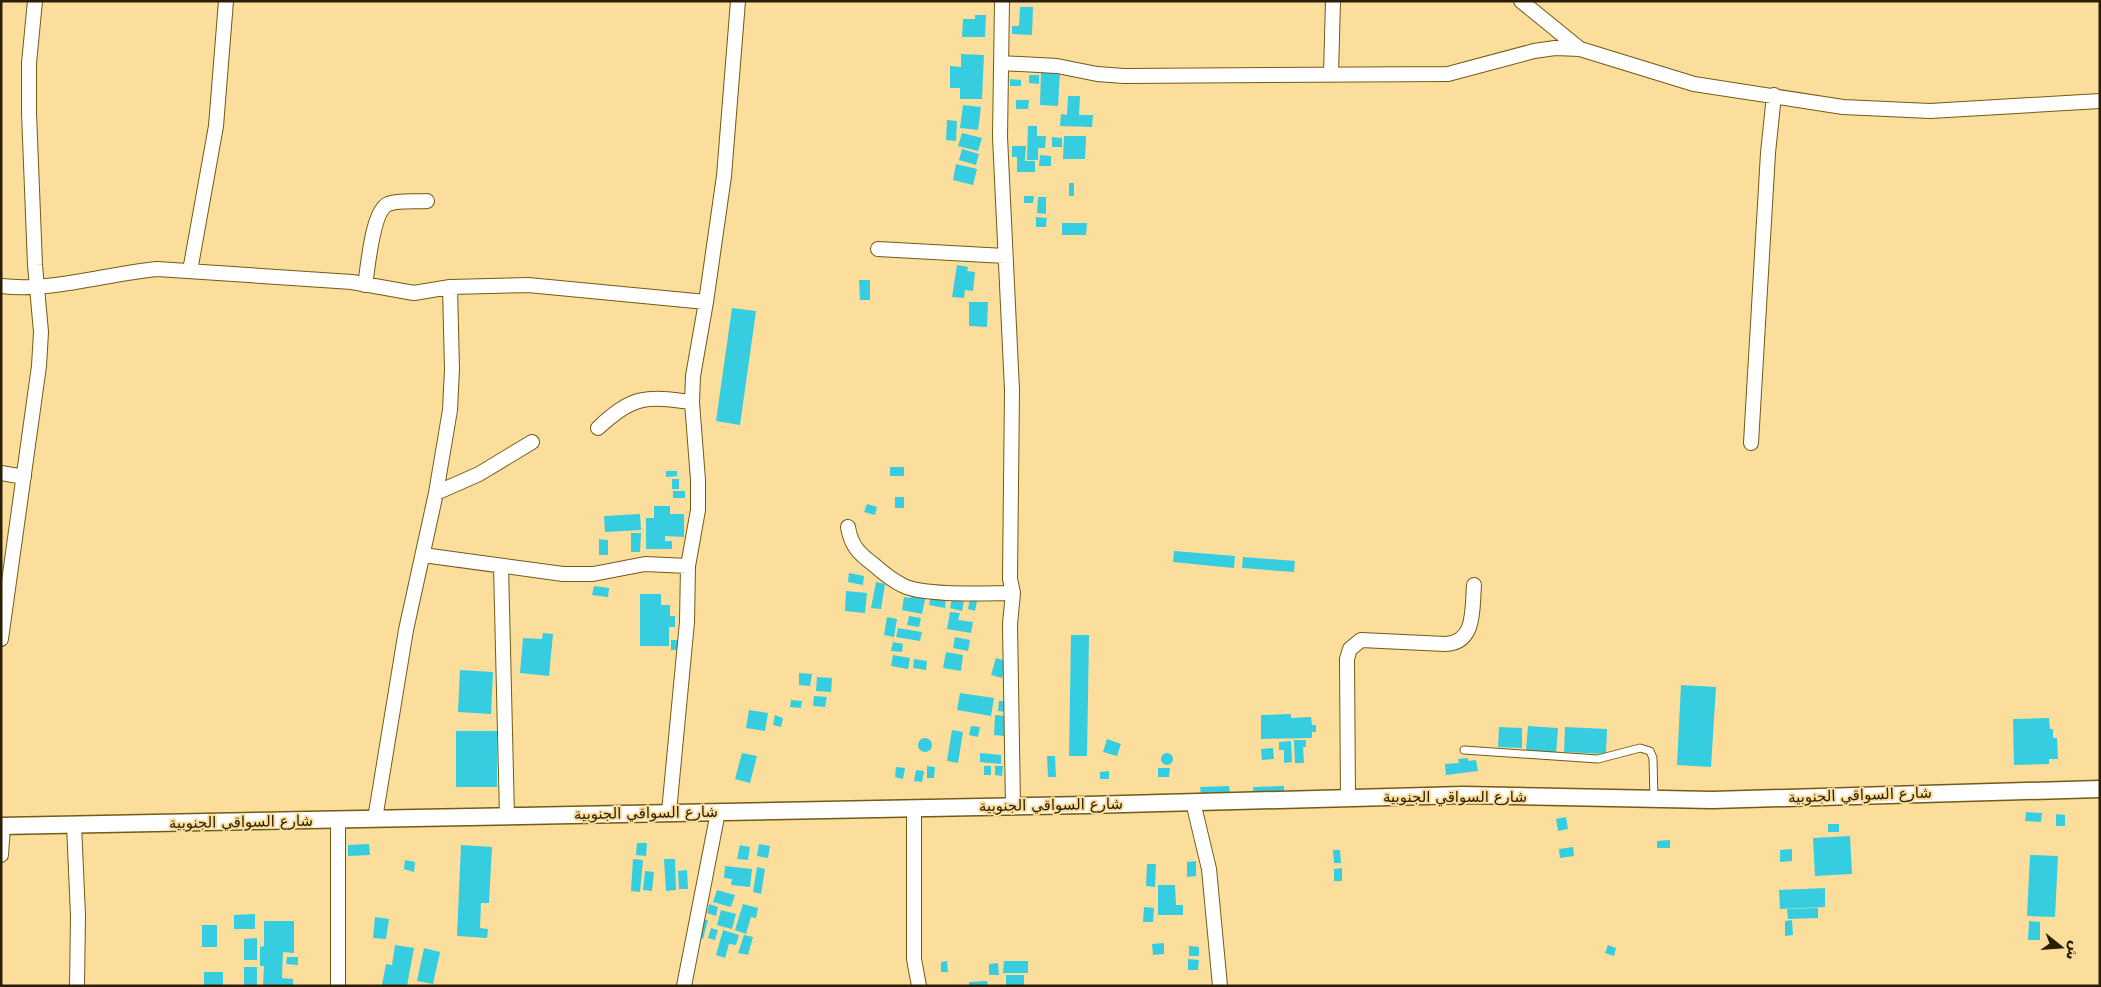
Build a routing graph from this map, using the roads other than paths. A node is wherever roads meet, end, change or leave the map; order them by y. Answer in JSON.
{"nodes":[{"id":1,"x":35,"y":1,"type":"edge"},
{"id":2,"x":226,"y":1,"type":"edge"},
{"id":3,"x":738,"y":1,"type":"edge"},
{"id":4,"x":1002,"y":1,"type":"edge"},
{"id":5,"x":1333,"y":1,"type":"edge"},
{"id":6,"x":1521,"y":1,"type":"edge"},
{"id":7,"x":1580,"y":49,"type":"junction"},
{"id":8,"x":1001,"y":64,"type":"junction"},
{"id":9,"x":1331,"y":74,"type":"junction"},
{"id":10,"x":1774,"y":95,"type":"junction"},
{"id":11,"x":2100,"y":101,"type":"edge"},
{"id":12,"x":426,"y":201,"type":"dead end"},
{"id":13,"x":878,"y":249,"type":"dead end"},
{"id":14,"x":1005,"y":256,"type":"junction"},
{"id":15,"x":190,"y":271,"type":"junction"},
{"id":16,"x":365,"y":285,"type":"junction"},
{"id":17,"x":1,"y":286,"type":"edge"},
{"id":18,"x":450,"y":287,"type":"junction"},
{"id":19,"x":37,"y":288,"type":"junction"},
{"id":20,"x":706,"y":302,"type":"junction"},
{"id":21,"x":692,"y":402,"type":"junction"},
{"id":22,"x":598,"y":428,"type":"dead end"},
{"id":23,"x":532,"y":442,"type":"dead end"},
{"id":24,"x":1751,"y":443,"type":"dead end"},
{"id":25,"x":1,"y":474,"type":"edge"},
{"id":26,"x":24,"y":477,"type":"junction"},
{"id":27,"x":436,"y":493,"type":"junction"},
{"id":28,"x":848,"y":527,"type":"dead end"},
{"id":29,"x":423,"y":555,"type":"junction"},
{"id":30,"x":501,"y":566,"type":"junction"},
{"id":31,"x":688,"y":566,"type":"junction"},
{"id":32,"x":1474,"y":585,"type":"dead end"},
{"id":33,"x":1013,"y":593,"type":"junction"},
{"id":34,"x":1,"y":640,"type":"edge"},
{"id":35,"x":1464,"y":750,"type":"dead end"},
{"id":36,"x":2100,"y":790,"type":"edge"},
{"id":37,"x":1348,"y":798,"type":"junction"},
{"id":38,"x":1654,"y":799,"type":"junction"},
{"id":39,"x":1193,"y":802,"type":"junction"},
{"id":40,"x":1013,"y":806,"type":"junction"},
{"id":41,"x":914,"y":808,"type":"junction"},
{"id":42,"x":669,"y":812,"type":"junction"},
{"id":43,"x":718,"y":812,"type":"junction"},
{"id":44,"x":507,"y":816,"type":"junction"},
{"id":45,"x":375,"y":819,"type":"junction"},
{"id":46,"x":338,"y":820,"type":"junction"},
{"id":47,"x":74,"y":824,"type":"junction"},
{"id":48,"x":2,"y":826,"type":"edge"},
{"id":49,"x":1,"y":855,"type":"edge"},
{"id":50,"x":77,"y":986,"type":"edge"},
{"id":51,"x":338,"y":986,"type":"edge"},
{"id":52,"x":684,"y":986,"type":"edge"},
{"id":53,"x":919,"y":986,"type":"edge"},
{"id":54,"x":1220,"y":986,"type":"edge"}],
"edges":[{"from":1,"to":19,"type":"street"},
{"from":2,"to":15,"type":"street"},
{"from":3,"to":20,"type":"street"},
{"from":4,"to":8,"type":"street"},
{"from":5,"to":9,"type":"street"},
{"from":6,"to":7,"type":"street"},
{"from":7,"to":9,"type":"street"},
{"from":7,"to":10,"type":"street"},
{"from":8,"to":9,"type":"street"},
{"from":8,"to":14,"type":"street"},
{"from":10,"to":11,"type":"street"},
{"from":10,"to":24,"type":"street"},
{"from":12,"to":16,"type":"street"},
{"from":13,"to":14,"type":"street"},
{"from":14,"to":33,"type":"street"},
{"from":15,"to":16,"type":"street"},
{"from":15,"to":19,"type":"street"},
{"from":16,"to":18,"type":"street"},
{"from":17,"to":19,"type":"street"},
{"from":18,"to":20,"type":"street"},
{"from":18,"to":27,"type":"street"},
{"from":19,"to":26,"type":"street"},
{"from":20,"to":21,"type":"street"},
{"from":21,"to":22,"type":"street"},
{"from":21,"to":31,"type":"street"},
{"from":23,"to":27,"type":"street"},
{"from":25,"to":26,"type":"street"},
{"from":26,"to":34,"type":"street"},
{"from":27,"to":29,"type":"street"},
{"from":28,"to":33,"type":"street"},
{"from":29,"to":30,"type":"street"},
{"from":29,"to":45,"type":"street"},
{"from":30,"to":31,"type":"street"},
{"from":30,"to":44,"type":"street"},
{"from":31,"to":42,"type":"street"},
{"from":32,"to":37,"type":"street"},
{"from":33,"to":40,"type":"street"},
{"from":35,"to":38,"type":"lane"},
{"from":36,"to":38,"type":"street","name":"شارع السواقي الجنوبية"},
{"from":37,"to":38,"type":"street","name":"شارع السواقي الجنوبية"},
{"from":37,"to":39,"type":"street","name":"شارع السواقي الجنوبية"},
{"from":39,"to":40,"type":"street","name":"شارع السواقي الجنوبية"},
{"from":39,"to":54,"type":"street"},
{"from":40,"to":41,"type":"street","name":"شارع السواقي الجنوبية"},
{"from":41,"to":43,"type":"street","name":"شارع السواقي الجنوبية"},
{"from":41,"to":53,"type":"street"},
{"from":42,"to":43,"type":"street","name":"شارع السواقي الجنوبية"},
{"from":42,"to":44,"type":"street","name":"شارع السواقي الجنوبية"},
{"from":43,"to":52,"type":"street"},
{"from":44,"to":45,"type":"street","name":"شارع السواقي الجنوبية"},
{"from":45,"to":46,"type":"street","name":"شارع السواقي الجنوبية"},
{"from":46,"to":47,"type":"street","name":"شارع السواقي الجنوبية"},
{"from":46,"to":51,"type":"street"},
{"from":47,"to":48,"type":"street","name":"شارع السواقي الجنوبية"},
{"from":47,"to":50,"type":"street"},
{"from":48,"to":49,"type":"street"}]}
